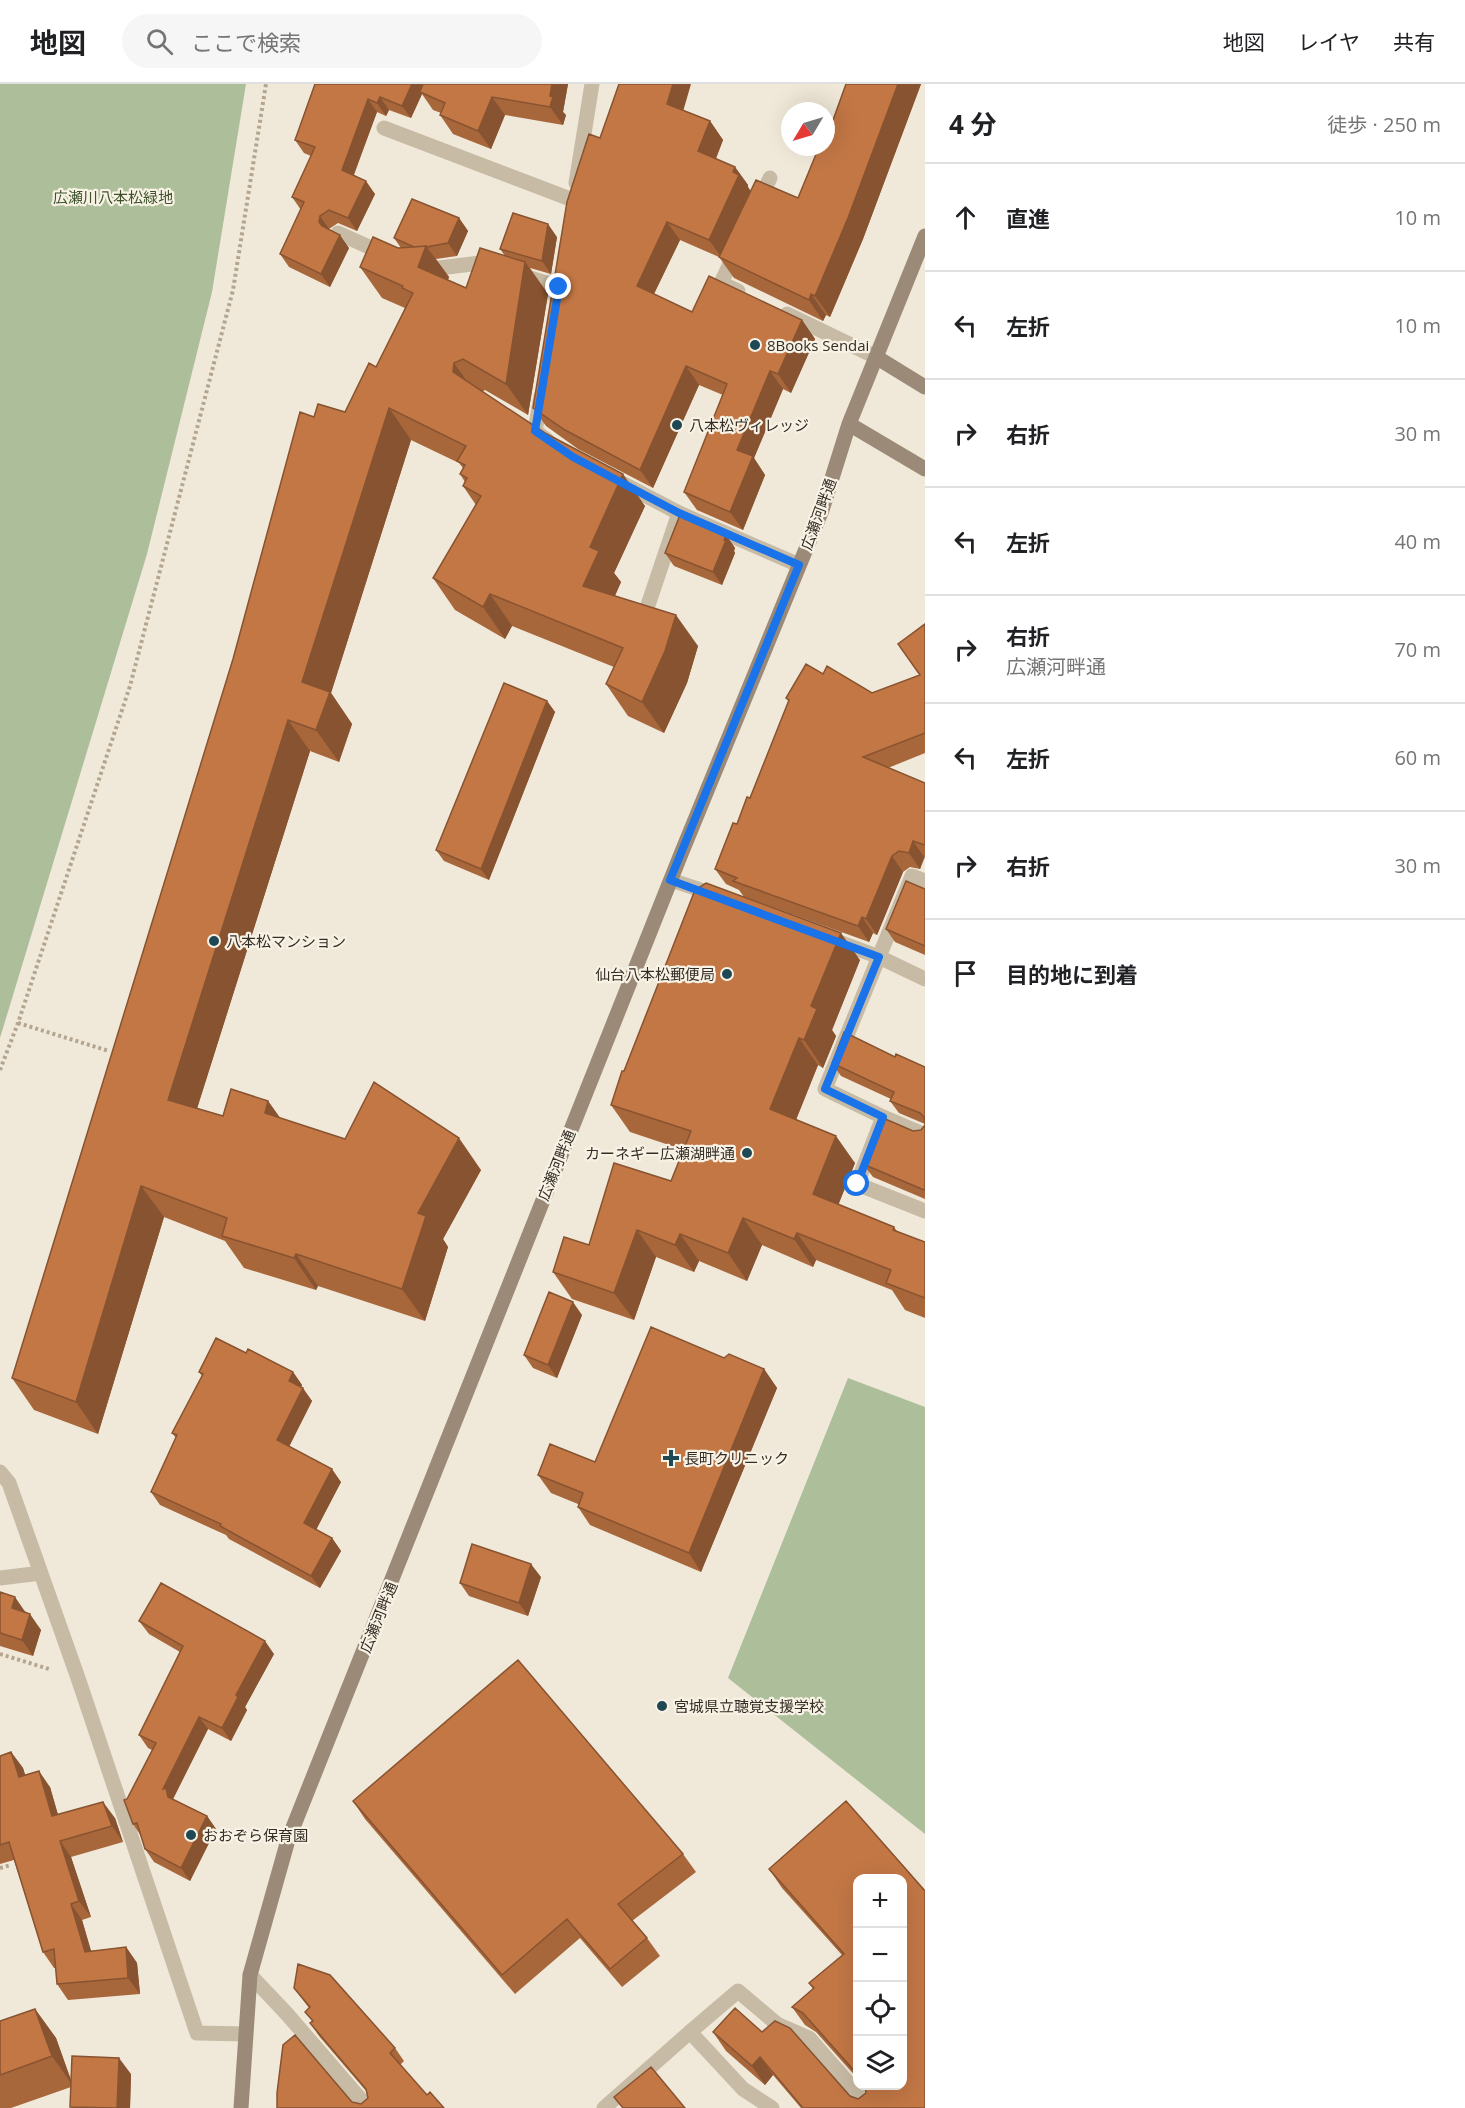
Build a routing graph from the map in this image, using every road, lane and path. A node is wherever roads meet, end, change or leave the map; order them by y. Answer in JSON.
{"nodes":[{"id":1,"x":266,"y":84,"type":"edge"},
{"id":2,"x":592,"y":84,"type":"edge"},
{"id":3,"x":384,"y":128,"type":"dead end"},
{"id":4,"x":770,"y":178,"type":"dead end"},
{"id":5,"x":750,"y":220,"type":"edge"},
{"id":6,"x":338,"y":233,"type":"edge"},
{"id":7,"x":925,"y":236,"type":"edge"},
{"id":8,"x":741,"y":241,"type":"edge"},
{"id":9,"x":559,"y":287,"type":"edge"},
{"id":10,"x":752,"y":298,"type":"edge"},
{"id":11,"x":773,"y":308,"type":"edge"},
{"id":12,"x":876,"y":357,"type":"junction"},
{"id":13,"x":544,"y":376,"type":"edge"},
{"id":14,"x":925,"y":387,"type":"edge"},
{"id":15,"x":849,"y":424,"type":"junction"},
{"id":16,"x":563,"y":451,"type":"edge"},
{"id":17,"x":925,"y":469,"type":"edge"},
{"id":18,"x":604,"y":474,"type":"edge"},
{"id":19,"x":679,"y":513,"type":"junction"},
{"id":20,"x":799,"y":565,"type":"junction"},
{"id":21,"x":643,"y":620,"type":"edge"},
{"id":22,"x":670,"y":880,"type":"junction"},
{"id":23,"x":925,"y":881,"type":"edge"},
{"id":24,"x":732,"y":901,"type":"edge"},
{"id":25,"x":816,"y":933,"type":"edge"},
{"id":26,"x":879,"y":957,"type":"junction"},
{"id":27,"x":925,"y":979,"type":"edge"},
{"id":28,"x":18,"y":1023,"type":"junction"},
{"id":29,"x":110,"y":1051,"type":"edge"},
{"id":30,"x":0,"y":1070,"type":"edge"},
{"id":31,"x":883,"y":1117,"type":"junction"},
{"id":32,"x":925,"y":1136,"type":"edge"},
{"id":33,"x":925,"y":1211,"type":"edge"},
{"id":34,"x":0,"y":1472,"type":"edge"},
{"id":35,"x":41,"y":1573,"type":"junction"},
{"id":36,"x":0,"y":1578,"type":"edge"},
{"id":37,"x":0,"y":1654,"type":"edge"},
{"id":38,"x":78,"y":1678,"type":"junction"},
{"id":39,"x":11,"y":1865,"type":"edge"},
{"id":40,"x":0,"y":1868,"type":"edge"},
{"id":41,"x":249,"y":1975,"type":"junction"},
{"id":42,"x":690,"y":2032,"type":"junction"},
{"id":43,"x":245,"y":2034,"type":"junction"},
{"id":44,"x":242,"y":2108,"type":"edge"},
{"id":45,"x":368,"y":2108,"type":"edge"},
{"id":46,"x":604,"y":2108,"type":"edge"},
{"id":47,"x":772,"y":2108,"type":"edge"},
{"id":48,"x":870,"y":2108,"type":"edge"}],
"edges":[{"from":1,"to":28,"type":"path"},
{"from":2,"to":3,"type":"street"},
{"from":4,"to":5,"type":"street"},
{"from":6,"to":9,"type":"street"},
{"from":7,"to":12,"type":"street","name":"広瀬河畔通"},
{"from":8,"to":10,"type":"street"},
{"from":11,"to":12,"type":"street"},
{"from":12,"to":14,"type":"street"},
{"from":12,"to":15,"type":"street","name":"広瀬河畔通"},
{"from":13,"to":16,"type":"street"},
{"from":15,"to":17,"type":"street"},
{"from":15,"to":20,"type":"street","name":"広瀬河畔通"},
{"from":18,"to":19,"type":"street"},
{"from":19,"to":20,"type":"street"},
{"from":19,"to":21,"type":"street"},
{"from":20,"to":22,"type":"street","name":"広瀬河畔通"},
{"from":22,"to":24,"type":"street"},
{"from":22,"to":41,"type":"street","name":"広瀬河畔通"},
{"from":23,"to":26,"type":"street"},
{"from":25,"to":26,"type":"street"},
{"from":26,"to":27,"type":"street"},
{"from":26,"to":31,"type":"street"},
{"from":28,"to":29,"type":"path"},
{"from":28,"to":30,"type":"path"},
{"from":31,"to":32,"type":"street"},
{"from":31,"to":33,"type":"street"},
{"from":34,"to":35,"type":"street"},
{"from":35,"to":36,"type":"street"},
{"from":35,"to":38,"type":"street"},
{"from":37,"to":38,"type":"path"},
{"from":38,"to":43,"type":"street"},
{"from":39,"to":40,"type":"path"},
{"from":41,"to":43,"type":"street","name":"広瀬河畔通"},
{"from":41,"to":45,"type":"street"},
{"from":42,"to":46,"type":"street"},
{"from":42,"to":47,"type":"street"},
{"from":42,"to":48,"type":"street"},
{"from":43,"to":44,"type":"street","name":"広瀬河畔通"}]}
